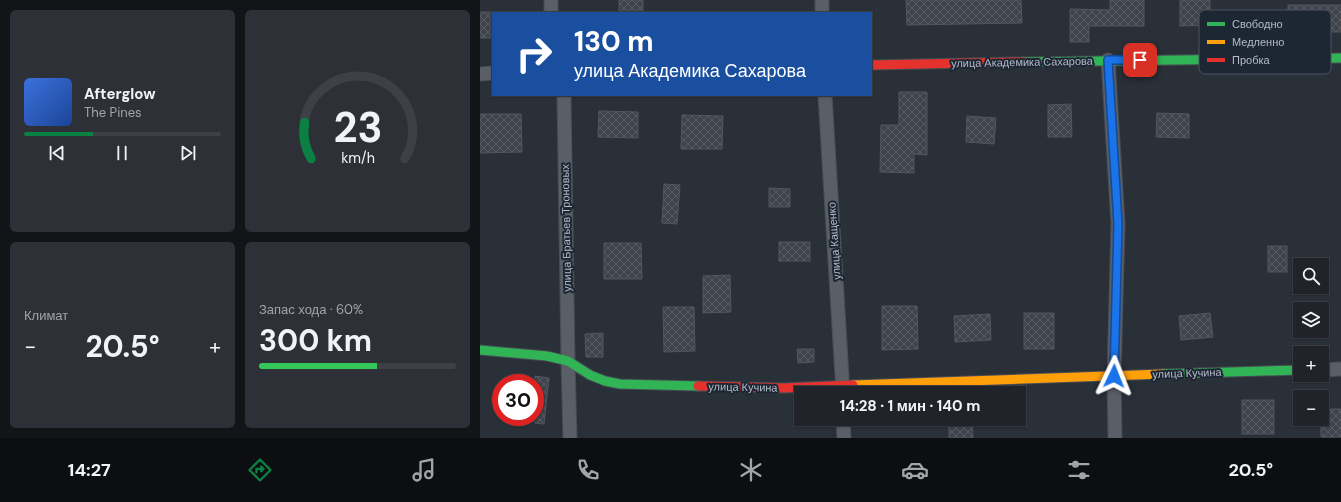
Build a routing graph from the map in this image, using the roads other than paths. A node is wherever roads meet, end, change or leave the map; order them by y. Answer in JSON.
{"nodes":[{"id":1,"x":551,"y":0,"type":"edge"},
{"id":2,"x":822,"y":0,"type":"edge"},
{"id":3,"x":551,"y":12,"type":"edge"},
{"id":4,"x":822,"y":12,"type":"edge"},
{"id":5,"x":1331,"y":58,"type":"edge"},
{"id":6,"x":1341,"y":58,"type":"edge"},
{"id":7,"x":1199,"y":59,"type":"edge"},
{"id":8,"x":1108,"y":60,"type":"junction"},
{"id":9,"x":872,"y":65,"type":"edge"},
{"id":10,"x":492,"y":73,"type":"edge"},
{"id":11,"x":480,"y":74,"type":"edge"},
{"id":12,"x":564,"y":96,"type":"edge"},
{"id":13,"x":825,"y":96,"type":"edge"},
{"id":14,"x":480,"y":350,"type":"edge"},
{"id":15,"x":568,"y":361,"type":"junction"},
{"id":16,"x":1341,"y":369,"type":"edge"},
{"id":17,"x":1293,"y":370,"type":"edge"},
{"id":18,"x":1329,"y":370,"type":"edge"},
{"id":19,"x":1114,"y":376,"type":"junction"},
{"id":20,"x":843,"y":386,"type":"edge"},
{"id":21,"x":920,"y":386,"type":"edge"},
{"id":22,"x":794,"y":388,"type":"edge"},
{"id":23,"x":844,"y":426,"type":"edge"},
{"id":24,"x":570,"y":438,"type":"edge"},
{"id":25,"x":844,"y":438,"type":"edge"},
{"id":26,"x":1115,"y":438,"type":"edge"}],
"edges":[{"from":1,"to":3,"type":"street"},
{"from":2,"to":4,"type":"street"},
{"from":5,"to":6,"type":"street","name":"улица Академика Сахарова"},
{"from":7,"to":8,"type":"street","name":"улица Академика Сахарова"},
{"from":8,"to":9,"type":"street","name":"улица Академика Сахарова"},
{"from":8,"to":19,"type":"street"},
{"from":10,"to":11,"type":"street"},
{"from":12,"to":15,"type":"street","name":"улица Братьев Троновых"},
{"from":13,"to":20,"type":"street","name":"улица Кащенко"},
{"from":14,"to":15,"type":"street","name":"улица Кучина"},
{"from":15,"to":22,"type":"street","name":"улица Кучина"},
{"from":15,"to":24,"type":"street","name":"улица Братьев Троновых"},
{"from":16,"to":18,"type":"street"},
{"from":17,"to":19,"type":"street","name":"улица Кучина"},
{"from":19,"to":21,"type":"street","name":"улица Кучина"},
{"from":19,"to":26,"type":"street"},
{"from":23,"to":25,"type":"street"}]}
